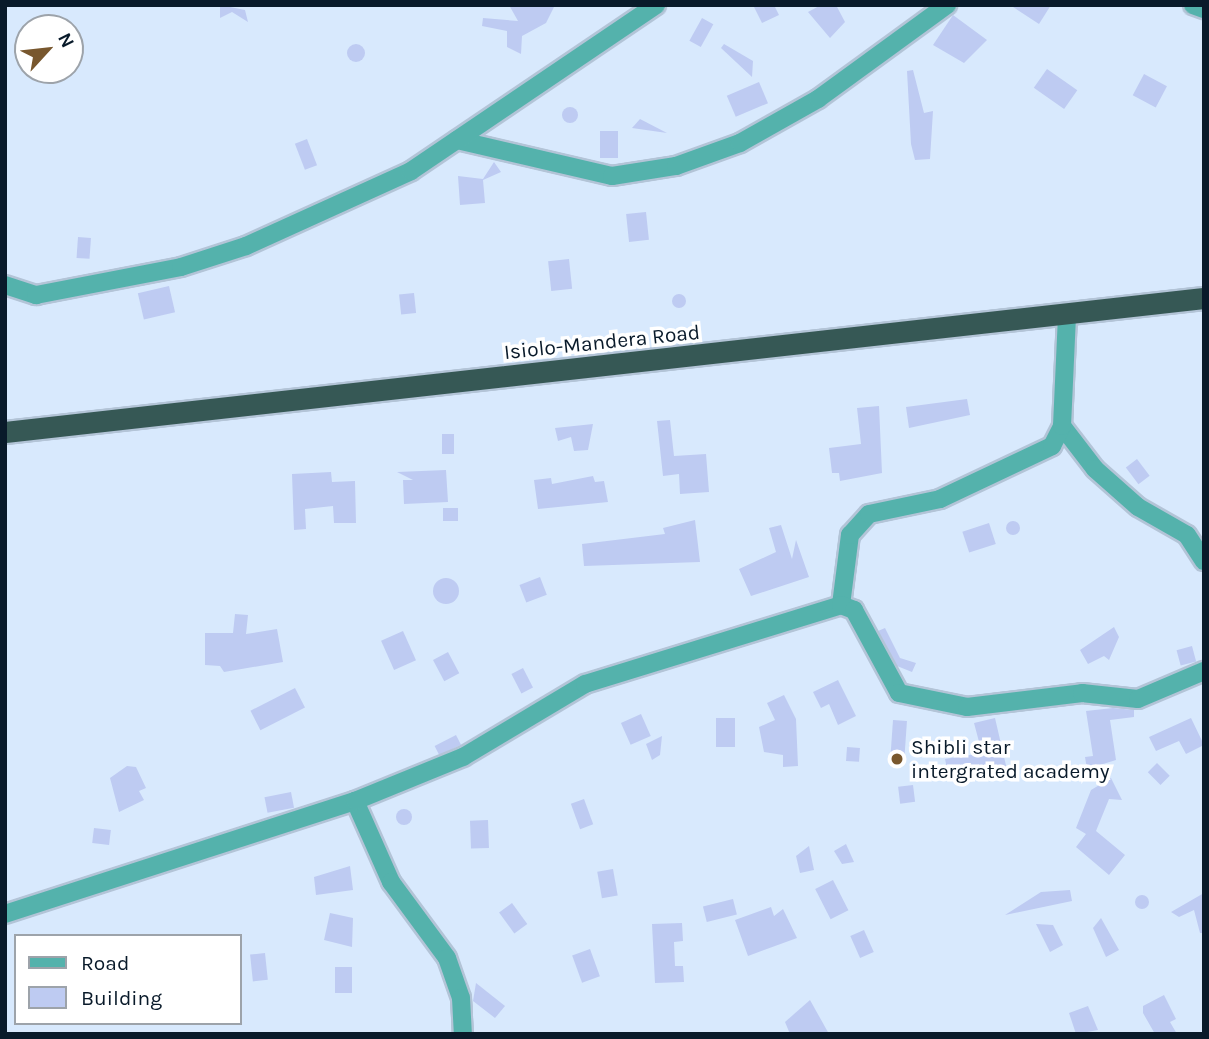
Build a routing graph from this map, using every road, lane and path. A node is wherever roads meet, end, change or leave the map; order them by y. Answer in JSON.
{"nodes":[{"id":1,"x":656,"y":5,"type":"edge"},
{"id":2,"x":947,"y":5,"type":"edge"},
{"id":3,"x":1193,"y":5,"type":"edge"},
{"id":4,"x":1204,"y":9,"type":"edge"},
{"id":5,"x":457,"y":140,"type":"junction"},
{"id":6,"x":5,"y":285,"type":"edge"},
{"id":7,"x":1204,"y":298,"type":"edge"},
{"id":8,"x":1067,"y":314,"type":"junction"},
{"id":9,"x":1062,"y":426,"type":"junction"},
{"id":10,"x":5,"y":432,"type":"edge"},
{"id":11,"x":1204,"y":561,"type":"edge"},
{"id":12,"x":841,"y":605,"type":"junction"},
{"id":13,"x":1204,"y":671,"type":"edge"},
{"id":14,"x":355,"y":801,"type":"junction"},
{"id":15,"x":5,"y":914,"type":"edge"},
{"id":16,"x":463,"y":1034,"type":"edge"}],
"edges":[{"from":1,"to":5,"type":"street"},
{"from":2,"to":5,"type":"street"},
{"from":3,"to":4,"type":"street"},
{"from":5,"to":6,"type":"street"},
{"from":7,"to":8,"type":"highway","name":"Isiolo-Mandera Road"},
{"from":8,"to":9,"type":"street"},
{"from":8,"to":10,"type":"highway","name":"Isiolo-Mandera Road"},
{"from":9,"to":11,"type":"street"},
{"from":9,"to":12,"type":"street"},
{"from":12,"to":13,"type":"street"},
{"from":12,"to":14,"type":"street"},
{"from":14,"to":15,"type":"street"},
{"from":14,"to":16,"type":"street"}]}
